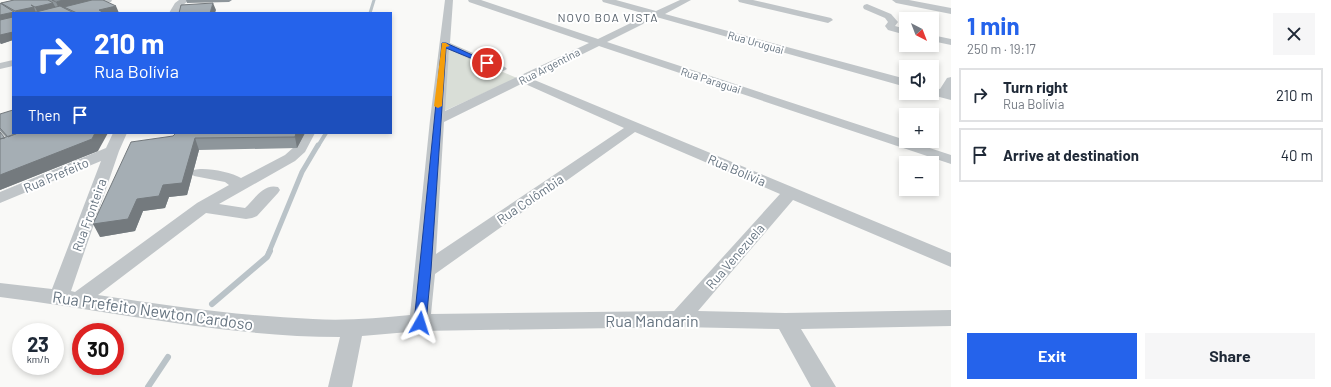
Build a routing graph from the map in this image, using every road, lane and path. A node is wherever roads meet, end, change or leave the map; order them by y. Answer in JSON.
{"nodes":[{"id":1,"x":108,"y":0,"type":"edge"},
{"id":2,"x":449,"y":0,"type":"edge"},
{"id":3,"x":472,"y":0,"type":"edge"},
{"id":4,"x":606,"y":0,"type":"edge"},
{"id":5,"x":687,"y":0,"type":"edge"},
{"id":6,"x":742,"y":0,"type":"edge"},
{"id":7,"x":896,"y":0,"type":"edge"},
{"id":8,"x":942,"y":0,"type":"edge"},
{"id":9,"x":951,"y":6,"type":"edge"},
{"id":10,"x":867,"y":7,"type":"dead end"},
{"id":11,"x":951,"y":11,"type":"edge"},
{"id":12,"x":59,"y":12,"type":"edge"},
{"id":13,"x":657,"y":14,"type":"junction"},
{"id":14,"x":828,"y":20,"type":"dead end"},
{"id":15,"x":640,"y":22,"type":"dead end"},
{"id":16,"x":899,"y":30,"type":"edge"},
{"id":17,"x":939,"y":39,"type":"edge"},
{"id":18,"x":596,"y":42,"type":"junction"},
{"id":19,"x":951,"y":42,"type":"edge"},
{"id":20,"x":444,"y":44,"type":"junction"},
{"id":21,"x":12,"y":62,"type":"edge"},
{"id":22,"x":0,"y":66,"type":"edge"},
{"id":23,"x":501,"y":69,"type":"dead end"},
{"id":24,"x":523,"y":79,"type":"junction"},
{"id":25,"x":951,"y":80,"type":"edge"},
{"id":26,"x":899,"y":81,"type":"edge"},
{"id":27,"x":942,"y":93,"type":"edge"},
{"id":28,"x":437,"y":120,"type":"junction"},
{"id":29,"x":634,"y":127,"type":"junction"},
{"id":30,"x":120,"y":134,"type":"edge"},
{"id":31,"x":308,"y":134,"type":"edge"},
{"id":32,"x":112,"y":151,"type":"junction"},
{"id":33,"x":951,"y":160,"type":"edge"},
{"id":34,"x":199,"y":173,"type":"dead end"},
{"id":35,"x":240,"y":185,"type":"junction"},
{"id":36,"x":272,"y":190,"type":"dead end"},
{"id":37,"x":791,"y":192,"type":"junction"},
{"id":38,"x":0,"y":198,"type":"edge"},
{"id":39,"x":203,"y":207,"type":"junction"},
{"id":40,"x":951,"y":260,"type":"edge"},
{"id":41,"x":426,"y":270,"type":"junction"},
{"id":42,"x":0,"y":290,"type":"edge"},
{"id":43,"x":68,"y":298,"type":"junction"},
{"id":44,"x":951,"y":318,"type":"edge"},
{"id":45,"x":679,"y":319,"type":"junction"},
{"id":46,"x":785,"y":321,"type":"junction"},
{"id":47,"x":420,"y":323,"type":"junction"},
{"id":48,"x":353,"y":328,"type":"junction"},
{"id":49,"x":340,"y":387,"type":"edge"},
{"id":50,"x":824,"y":387,"type":"edge"}],
"edges":[{"from":1,"to":12,"type":"street"},
{"from":2,"to":20,"type":"street"},
{"from":3,"to":18,"type":"street","name":"Rua Paraguai"},
{"from":4,"to":13,"type":"street","name":"Rua Uruguai"},
{"from":5,"to":13,"type":"street"},
{"from":6,"to":14,"type":"street"},
{"from":7,"to":11,"type":"street"},
{"from":8,"to":9,"type":"street"},
{"from":10,"to":16,"type":"street"},
{"from":13,"to":26,"type":"street","name":"Rua Uruguai"},
{"from":15,"to":18,"type":"street","name":"Rua Argentina"},
{"from":17,"to":19,"type":"street"},
{"from":18,"to":24,"type":"street","name":"Rua Argentina"},
{"from":18,"to":33,"type":"street","name":"Rua Paraguai"},
{"from":20,"to":23,"type":"street"},
{"from":20,"to":28,"type":"street"},
{"from":21,"to":22,"type":"street"},
{"from":24,"to":28,"type":"street","name":"Rua Argentina"},
{"from":24,"to":29,"type":"street","name":"Rua Bolívia"},
{"from":25,"to":27,"type":"street"},
{"from":28,"to":41,"type":"street"},
{"from":29,"to":37,"type":"street","name":"Rua Bolívia"},
{"from":29,"to":41,"type":"street","name":"Rua Colômbia"},
{"from":30,"to":32,"type":"street","name":"Rua Fronteira"},
{"from":31,"to":35,"type":"street"},
{"from":32,"to":38,"type":"street","name":"Rua Prefeito"},
{"from":32,"to":43,"type":"street","name":"Rua Fronteira"},
{"from":34,"to":35,"type":"street"},
{"from":35,"to":39,"type":"street"},
{"from":36,"to":39,"type":"street"},
{"from":37,"to":40,"type":"street","name":"Rua Bolívia"},
{"from":37,"to":45,"type":"street","name":"Rua Venezuela"},
{"from":39,"to":43,"type":"street"},
{"from":41,"to":47,"type":"street"},
{"from":42,"to":43,"type":"street","name":"Rua Prefeito Newton Cardoso"},
{"from":43,"to":48,"type":"street","name":"Rua Prefeito Newton Cardoso"},
{"from":44,"to":46,"type":"street","name":"Rua Mandarin"},
{"from":45,"to":46,"type":"street","name":"Rua Mandarin"},
{"from":45,"to":47,"type":"street","name":"Rua Mandarin"},
{"from":46,"to":50,"type":"street"},
{"from":47,"to":48,"type":"street","name":"Rua Mandarin"},
{"from":48,"to":49,"type":"street"}]}
